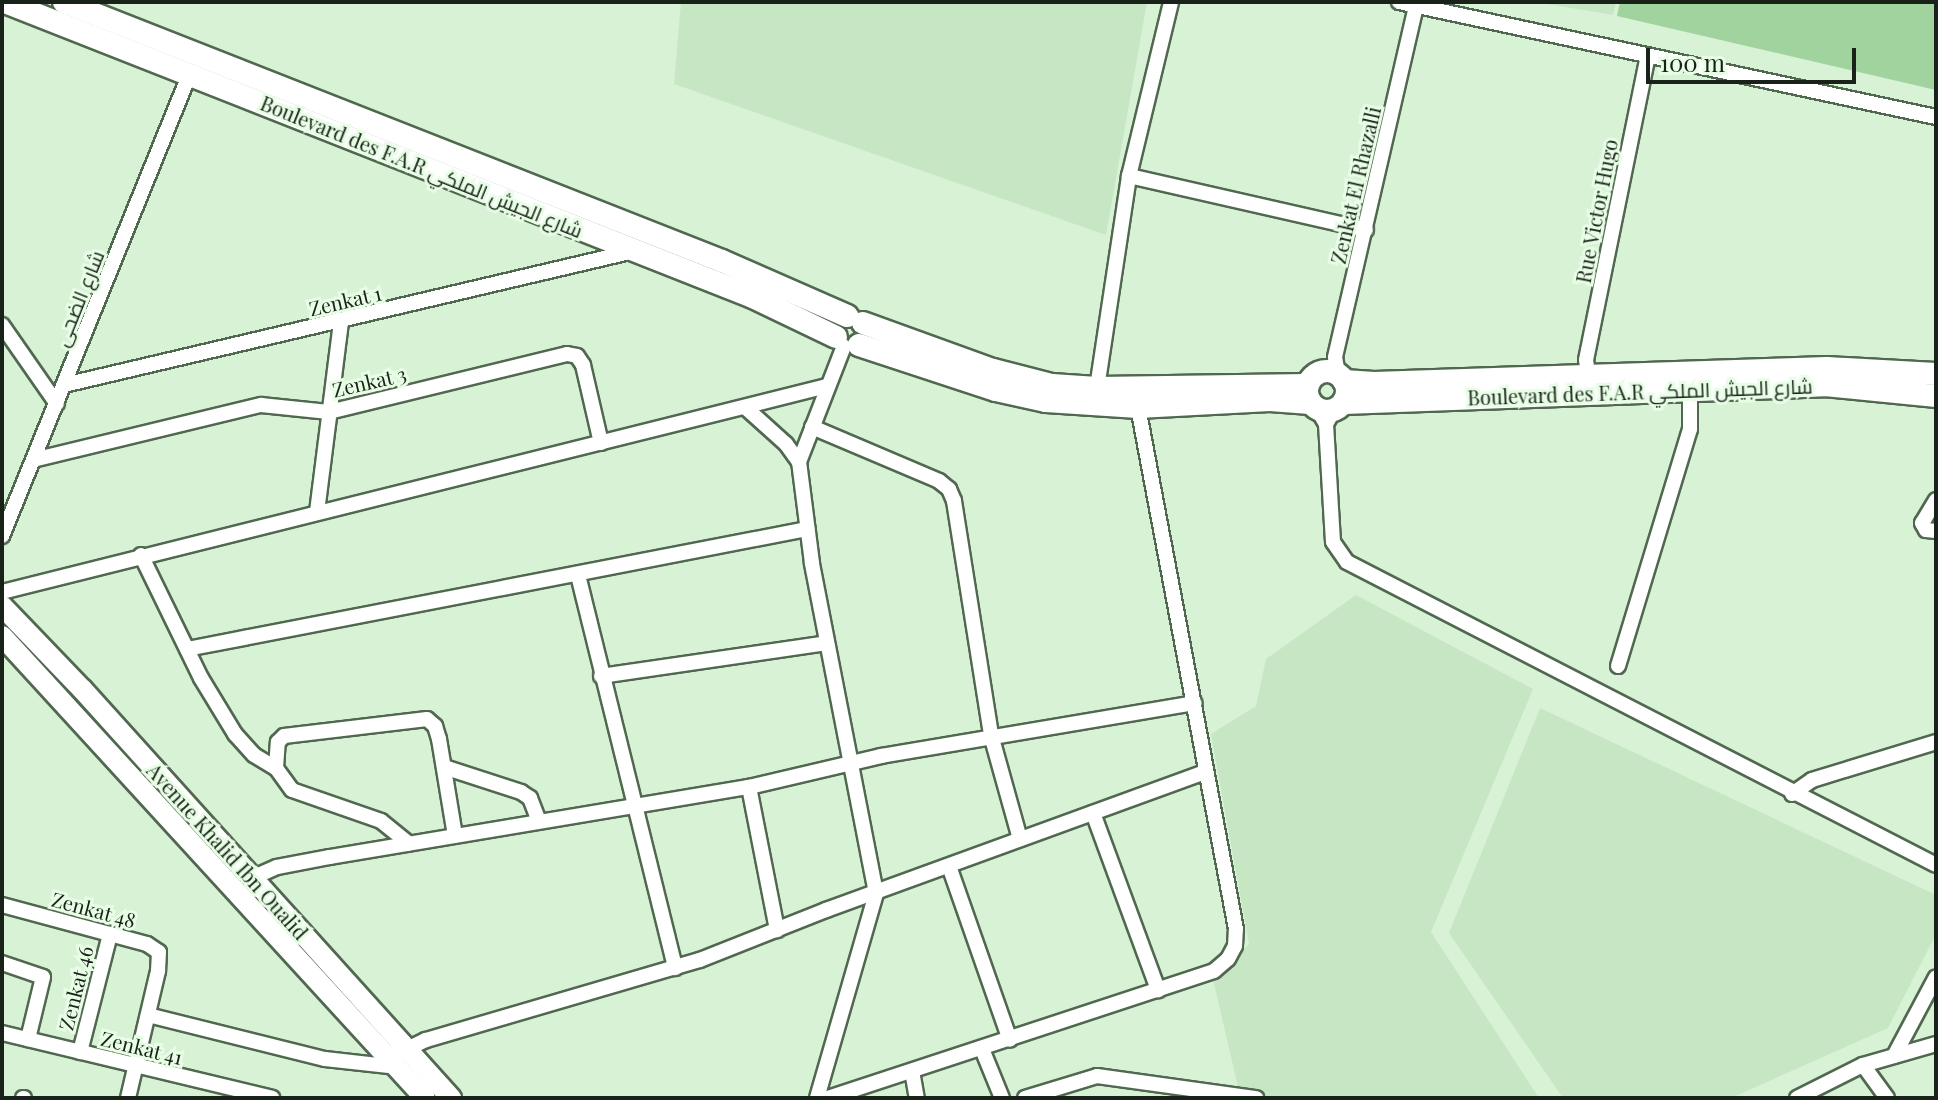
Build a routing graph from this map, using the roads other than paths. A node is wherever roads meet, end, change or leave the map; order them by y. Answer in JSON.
{"nodes":[{"id":1,"x":5,"y":2,"type":"edge"},
{"id":2,"x":64,"y":2,"type":"edge"},
{"id":3,"x":1171,"y":2,"type":"edge"},
{"id":4,"x":1399,"y":2,"type":"edge"},
{"id":5,"x":1416,"y":6,"type":"junction"},
{"id":6,"x":1648,"y":56,"type":"junction"},
{"id":7,"x":190,"y":74,"type":"junction"},
{"id":8,"x":1936,"y":117,"type":"edge"},
{"id":9,"x":1129,"y":176,"type":"junction"},
{"id":10,"x":1366,"y":230,"type":"junction"},
{"id":11,"x":634,"y":251,"type":"junction"},
{"id":12,"x":341,"y":322,"type":"junction"},
{"id":13,"x":2,"y":325,"type":"edge"},
{"id":14,"x":850,"y":334,"type":"junction"},
{"id":15,"x":1588,"y":374,"type":"junction"},
{"id":16,"x":1936,"y":374,"type":"edge"},
{"id":17,"x":64,"y":385,"type":"junction"},
{"id":18,"x":827,"y":386,"type":"junction"},
{"id":19,"x":1097,"y":388,"type":"junction"},
{"id":20,"x":1690,"y":389,"type":"junction"},
{"id":21,"x":1936,"y":396,"type":"edge"},
{"id":22,"x":1328,"y":399,"type":"junction"},
{"id":23,"x":57,"y":404,"type":"junction"},
{"id":24,"x":1138,"y":407,"type":"junction"},
{"id":25,"x":746,"y":408,"type":"junction"},
{"id":26,"x":329,"y":412,"type":"junction"},
{"id":27,"x":812,"y":427,"type":"junction"},
{"id":28,"x":601,"y":443,"type":"junction"},
{"id":29,"x":33,"y":460,"type":"junction"},
{"id":30,"x":799,"y":462,"type":"junction"},
{"id":31,"x":1936,"y":500,"type":"edge"},
{"id":32,"x":317,"y":512,"type":"junction"},
{"id":33,"x":807,"y":529,"type":"junction"},
{"id":34,"x":1936,"y":531,"type":"edge"},
{"id":35,"x":2,"y":536,"type":"edge"},
{"id":36,"x":141,"y":555,"type":"junction"},
{"id":37,"x":578,"y":575,"type":"junction"},
{"id":38,"x":2,"y":592,"type":"edge"},
{"id":39,"x":2,"y":606,"type":"edge"},
{"id":40,"x":2,"y":636,"type":"edge"},
{"id":41,"x":827,"y":643,"type":"junction"},
{"id":42,"x":187,"y":649,"type":"junction"},
{"id":43,"x":1618,"y":666,"type":"dead end"},
{"id":44,"x":601,"y":676,"type":"junction"},
{"id":45,"x":1195,"y":703,"type":"junction"},
{"id":46,"x":991,"y":735,"type":"junction"},
{"id":47,"x":1936,"y":742,"type":"edge"},
{"id":48,"x":851,"y":765,"type":"junction"},
{"id":49,"x":444,"y":767,"type":"junction"},
{"id":50,"x":276,"y":768,"type":"junction"},
{"id":51,"x":1206,"y":772,"type":"junction"},
{"id":52,"x":749,"y":787,"type":"junction"},
{"id":53,"x":1792,"y":794,"type":"junction"},
{"id":54,"x":633,"y":804,"type":"junction"},
{"id":55,"x":1093,"y":813,"type":"junction"},
{"id":56,"x":539,"y":821,"type":"junction"},
{"id":57,"x":455,"y":836,"type":"junction"},
{"id":58,"x":1020,"y":839,"type":"junction"},
{"id":59,"x":409,"y":844,"type":"junction"},
{"id":60,"x":1936,"y":865,"type":"edge"},
{"id":61,"x":949,"y":866,"type":"junction"},
{"id":62,"x":252,"y":878,"type":"junction"},
{"id":63,"x":876,"y":893,"type":"junction"},
{"id":64,"x":2,"y":905,"type":"edge"},
{"id":65,"x":777,"y":930,"type":"junction"},
{"id":66,"x":110,"y":934,"type":"junction"},
{"id":67,"x":2,"y":963,"type":"edge"},
{"id":68,"x":675,"y":968,"type":"junction"},
{"id":69,"x":1936,"y":977,"type":"edge"},
{"id":70,"x":1158,"y":990,"type":"junction"},
{"id":71,"x":148,"y":1015,"type":"junction"},
{"id":72,"x":2,"y":1033,"type":"edge"},
{"id":73,"x":28,"y":1039,"type":"junction"},
{"id":74,"x":1010,"y":1040,"type":"junction"},
{"id":75,"x":1936,"y":1044,"type":"edge"},
{"id":76,"x":982,"y":1049,"type":"junction"},
{"id":77,"x":80,"y":1052,"type":"junction"},
{"id":78,"x":1894,"y":1056,"type":"junction"},
{"id":79,"x":397,"y":1058,"type":"junction"},
{"id":80,"x":1863,"y":1065,"type":"junction"},
{"id":81,"x":136,"y":1066,"type":"junction"},
{"id":82,"x":912,"y":1071,"type":"junction"},
{"id":83,"x":128,"y":1098,"type":"edge"},
{"id":84,"x":272,"y":1098,"type":"edge"},
{"id":85,"x":425,"y":1098,"type":"edge"},
{"id":86,"x":451,"y":1098,"type":"edge"},
{"id":87,"x":817,"y":1098,"type":"edge"},
{"id":88,"x":828,"y":1098,"type":"edge"},
{"id":89,"x":917,"y":1098,"type":"edge"},
{"id":90,"x":1002,"y":1098,"type":"edge"},
{"id":91,"x":1025,"y":1098,"type":"edge"},
{"id":92,"x":1256,"y":1098,"type":"edge"},
{"id":93,"x":1797,"y":1098,"type":"edge"},
{"id":94,"x":1887,"y":1098,"type":"edge"}],
"edges":[{"from":1,"to":7,"type":"main road","name":"Boulevard des F.A.R شارع الجيش الملكي"},
{"from":2,"to":14,"type":"main road","name":"Boulevard des F.A.R شارع الجيش الملكي"},
{"from":3,"to":9,"type":"street"},
{"from":4,"to":5,"type":"street"},
{"from":5,"to":6,"type":"street"},
{"from":5,"to":10,"type":"street","name":"Zenkat El Rhazalli"},
{"from":6,"to":8,"type":"street"},
{"from":6,"to":15,"type":"street","name":"Rue Victor Hugo"},
{"from":7,"to":11,"type":"main road","name":"Boulevard des F.A.R شارع الجيش الملكي"},
{"from":7,"to":17,"type":"street","name":"شارع الضحى"},
{"from":9,"to":10,"type":"street"},
{"from":9,"to":19,"type":"street"},
{"from":10,"to":22,"type":"street","name":"Zenkat El Rhazalli"},
{"from":11,"to":12,"type":"street","name":"Zenkat 1"},
{"from":11,"to":14,"type":"main road","name":"Boulevard des F.A.R شارع الجيش الملكي"},
{"from":12,"to":17,"type":"street","name":"Zenkat 1"},
{"from":12,"to":26,"type":"street"},
{"from":13,"to":23,"type":"street"},
{"from":14,"to":18,"type":"street"},
{"from":14,"to":19,"type":"main road","name":"Boulevard des F.A.R شارع الجيش الملكي"},
{"from":14,"to":24,"type":"main road","name":"Boulevard des F.A.R شارع الجيش الملكي"},
{"from":15,"to":16,"type":"main road","name":"Boulevard des F.A.R شارع الجيش الملكي"},
{"from":15,"to":22,"type":"main road","name":"Boulevard des F.A.R شارع الجيش الملكي"},
{"from":17,"to":23,"type":"street","name":"شارع الضحى"},
{"from":18,"to":25,"type":"street"},
{"from":18,"to":27,"type":"street"},
{"from":19,"to":22,"type":"main road","name":"Boulevard des F.A.R شارع الجيش الملكي"},
{"from":20,"to":21,"type":"main road","name":"Boulevard des F.A.R شارع الجيش الملكي"},
{"from":20,"to":22,"type":"main road","name":"Boulevard des F.A.R شارع الجيش الملكي"},
{"from":20,"to":43,"type":"street"},
{"from":22,"to":24,"type":"main road","name":"Boulevard des F.A.R شارع الجيش الملكي"},
{"from":22,"to":53,"type":"street","name":"Zenkat El Rhazalli"},
{"from":23,"to":29,"type":"street","name":"شارع الضحى"},
{"from":24,"to":45,"type":"street"},
{"from":25,"to":28,"type":"street"},
{"from":25,"to":30,"type":"street"},
{"from":26,"to":28,"type":"street","name":"Zenkat 3"},
{"from":26,"to":29,"type":"street","name":"Zenkat 3"},
{"from":26,"to":32,"type":"street"},
{"from":27,"to":30,"type":"street"},
{"from":27,"to":46,"type":"street"},
{"from":28,"to":32,"type":"street"},
{"from":29,"to":35,"type":"street","name":"شارع الضحى"},
{"from":30,"to":33,"type":"street"},
{"from":31,"to":34,"type":"street"},
{"from":32,"to":36,"type":"street"},
{"from":33,"to":37,"type":"street"},
{"from":33,"to":41,"type":"street"},
{"from":36,"to":38,"type":"street"},
{"from":36,"to":42,"type":"street"},
{"from":37,"to":42,"type":"street"},
{"from":37,"to":44,"type":"street"},
{"from":39,"to":62,"type":"main road","name":"Avenue Khalid Ibn Oualid"},
{"from":40,"to":79,"type":"main road","name":"Avenue Khalid Ibn Oualid"},
{"from":41,"to":44,"type":"street"},
{"from":41,"to":48,"type":"street"},
{"from":42,"to":50,"type":"street"},
{"from":44,"to":54,"type":"street"},
{"from":45,"to":46,"type":"street"},
{"from":45,"to":51,"type":"street"},
{"from":46,"to":48,"type":"street"},
{"from":46,"to":58,"type":"street"},
{"from":47,"to":53,"type":"street"},
{"from":48,"to":52,"type":"street"},
{"from":48,"to":63,"type":"street"},
{"from":49,"to":50,"type":"street"},
{"from":49,"to":56,"type":"street"},
{"from":49,"to":57,"type":"street"},
{"from":50,"to":59,"type":"street"},
{"from":51,"to":55,"type":"street"},
{"from":51,"to":70,"type":"street"},
{"from":52,"to":54,"type":"street"},
{"from":52,"to":65,"type":"street"},
{"from":53,"to":60,"type":"street","name":"Zenkat El Rhazalli"},
{"from":54,"to":56,"type":"street"},
{"from":54,"to":68,"type":"street"},
{"from":55,"to":58,"type":"street"},
{"from":55,"to":70,"type":"street"},
{"from":56,"to":57,"type":"street"},
{"from":57,"to":59,"type":"street"},
{"from":58,"to":61,"type":"street"},
{"from":59,"to":62,"type":"street"},
{"from":61,"to":63,"type":"street"},
{"from":61,"to":74,"type":"street"},
{"from":62,"to":79,"type":"main road","name":"Avenue Khalid Ibn Oualid"},
{"from":63,"to":65,"type":"street"},
{"from":63,"to":87,"type":"street"},
{"from":64,"to":66,"type":"street","name":"Zenkat 48"},
{"from":65,"to":68,"type":"street"},
{"from":66,"to":71,"type":"street","name":"Zenkat 48"},
{"from":66,"to":77,"type":"street","name":"Zenkat 46"},
{"from":67,"to":73,"type":"street"},
{"from":68,"to":79,"type":"street"},
{"from":69,"to":78,"type":"street"},
{"from":70,"to":74,"type":"street"},
{"from":71,"to":79,"type":"street"},
{"from":71,"to":81,"type":"street"},
{"from":72,"to":73,"type":"street","name":"Zenkat 41"},
{"from":73,"to":77,"type":"street","name":"Zenkat 41"},
{"from":74,"to":76,"type":"street"},
{"from":75,"to":78,"type":"street"},
{"from":76,"to":82,"type":"street"},
{"from":76,"to":90,"type":"street"},
{"from":77,"to":81,"type":"street","name":"Zenkat 41"},
{"from":78,"to":80,"type":"street"},
{"from":79,"to":85,"type":"main road","name":"Avenue Khalid Ibn Oualid"},
{"from":79,"to":86,"type":"main road","name":"Avenue Khalid Ibn Oualid"},
{"from":80,"to":93,"type":"street"},
{"from":80,"to":94,"type":"street"},
{"from":81,"to":83,"type":"street"},
{"from":81,"to":84,"type":"street","name":"Zenkat 41"},
{"from":82,"to":88,"type":"street"},
{"from":82,"to":89,"type":"street"},
{"from":91,"to":92,"type":"street"}]}
